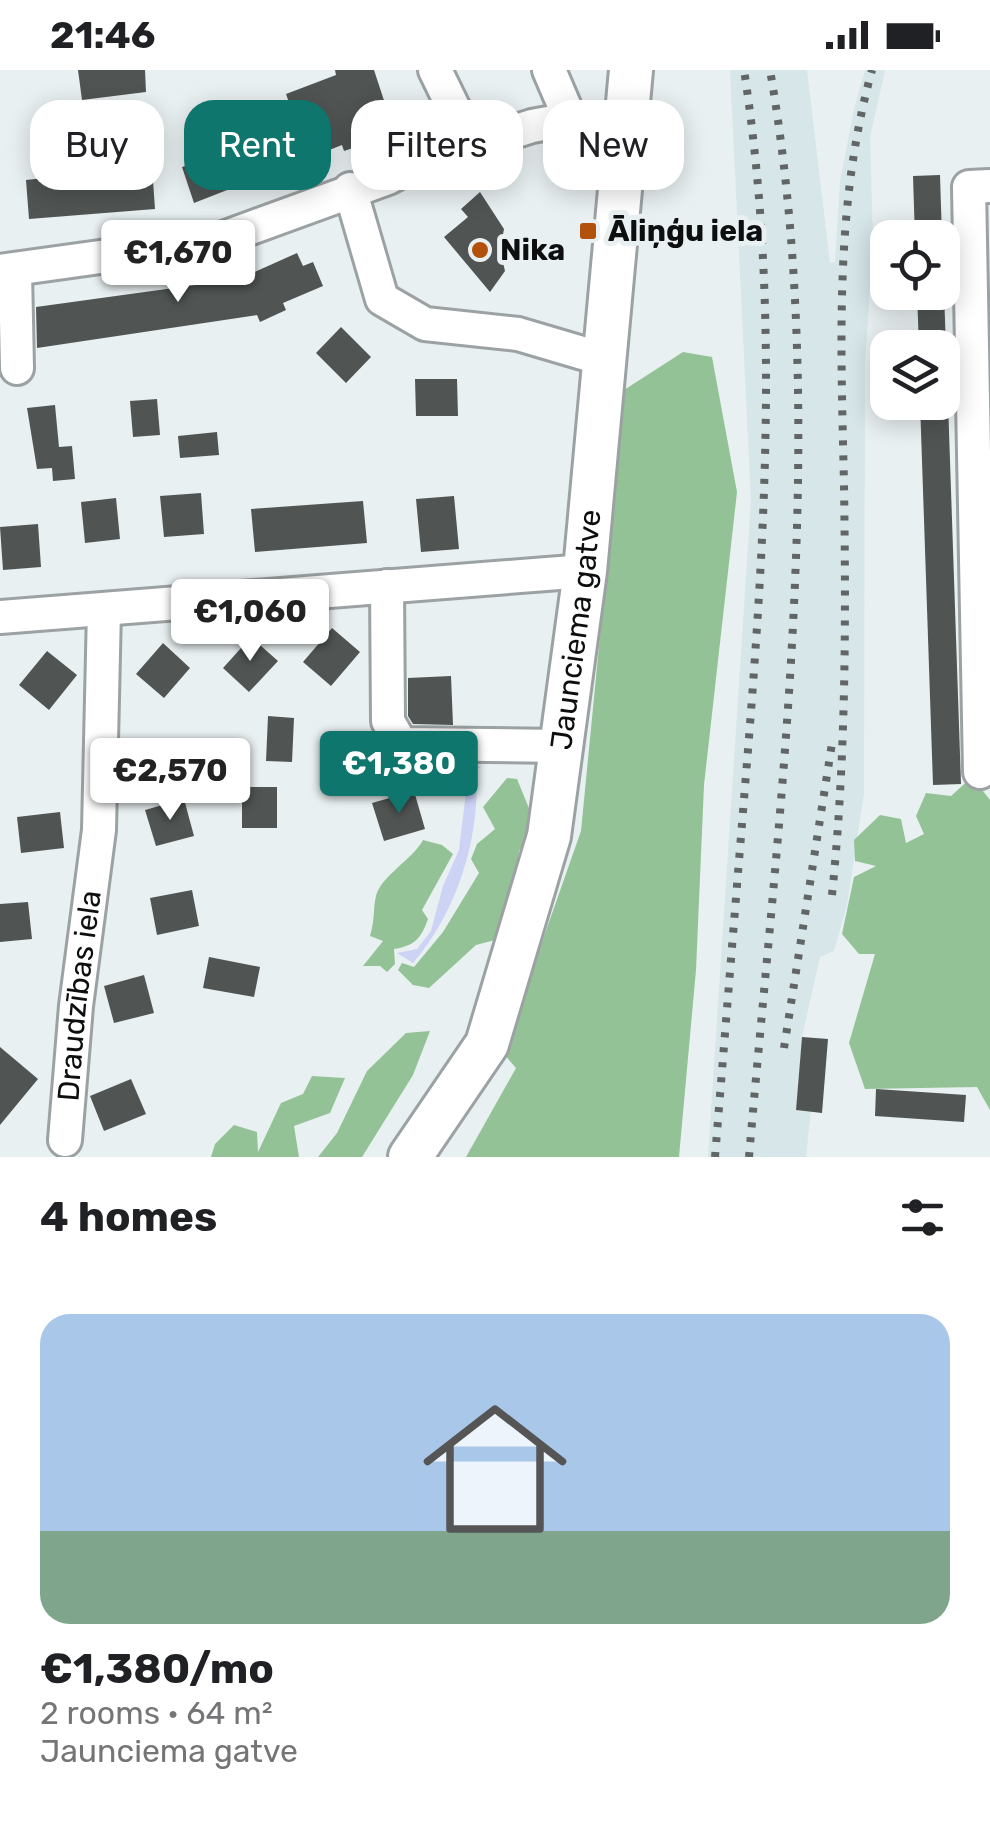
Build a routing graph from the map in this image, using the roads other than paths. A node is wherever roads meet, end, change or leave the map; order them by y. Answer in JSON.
{"nodes":[{"id":1,"x":435,"y":70,"type":"edge"},
{"id":2,"x":549,"y":70,"type":"edge"},
{"id":3,"x":630,"y":70,"type":"edge"},
{"id":4,"x":450,"y":100,"type":"edge"},
{"id":5,"x":562,"y":100,"type":"edge"},
{"id":6,"x":628,"y":100,"type":"edge"},
{"id":7,"x":990,"y":186,"type":"edge"},
{"id":8,"x":350,"y":189,"type":"joint"},
{"id":9,"x":621,"y":190,"type":"edge"},
{"id":10,"x":8,"y":271,"type":"edge"},
{"id":11,"x":606,"y":360,"type":"junction"},
{"id":12,"x":17,"y":368,"type":"dead end"},
{"id":13,"x":585,"y":570,"type":"junction"},
{"id":14,"x":387,"y":586,"type":"junction"},
{"id":15,"x":104,"y":610,"type":"junction"},
{"id":16,"x":0,"y":618,"type":"edge"},
{"id":17,"x":562,"y":746,"type":"junction"},
{"id":18,"x":984,"y":750,"type":"edge"},
{"id":19,"x":65,"y":1140,"type":"dead end"},
{"id":20,"x":410,"y":1157,"type":"edge"}],
"edges":[{"from":1,"to":4,"type":"street"},
{"from":2,"to":5,"type":"street"},
{"from":3,"to":6,"type":"main road","name":"Jaunciema gatve"},
{"from":7,"to":18,"type":"street"},
{"from":8,"to":10,"type":"street"},
{"from":8,"to":11,"type":"street"},
{"from":9,"to":11,"type":"main road","name":"Jaunciema gatve"},
{"from":10,"to":12,"type":"street"},
{"from":11,"to":13,"type":"main road","name":"Jaunciema gatve"},
{"from":13,"to":14,"type":"street"},
{"from":13,"to":17,"type":"main road","name":"Jaunciema gatve"},
{"from":14,"to":15,"type":"street"},
{"from":14,"to":17,"type":"street"},
{"from":15,"to":16,"type":"street"},
{"from":15,"to":19,"type":"street","name":"Draudzības iela"},
{"from":17,"to":20,"type":"main road","name":"Jaunciema gatve"}]}
